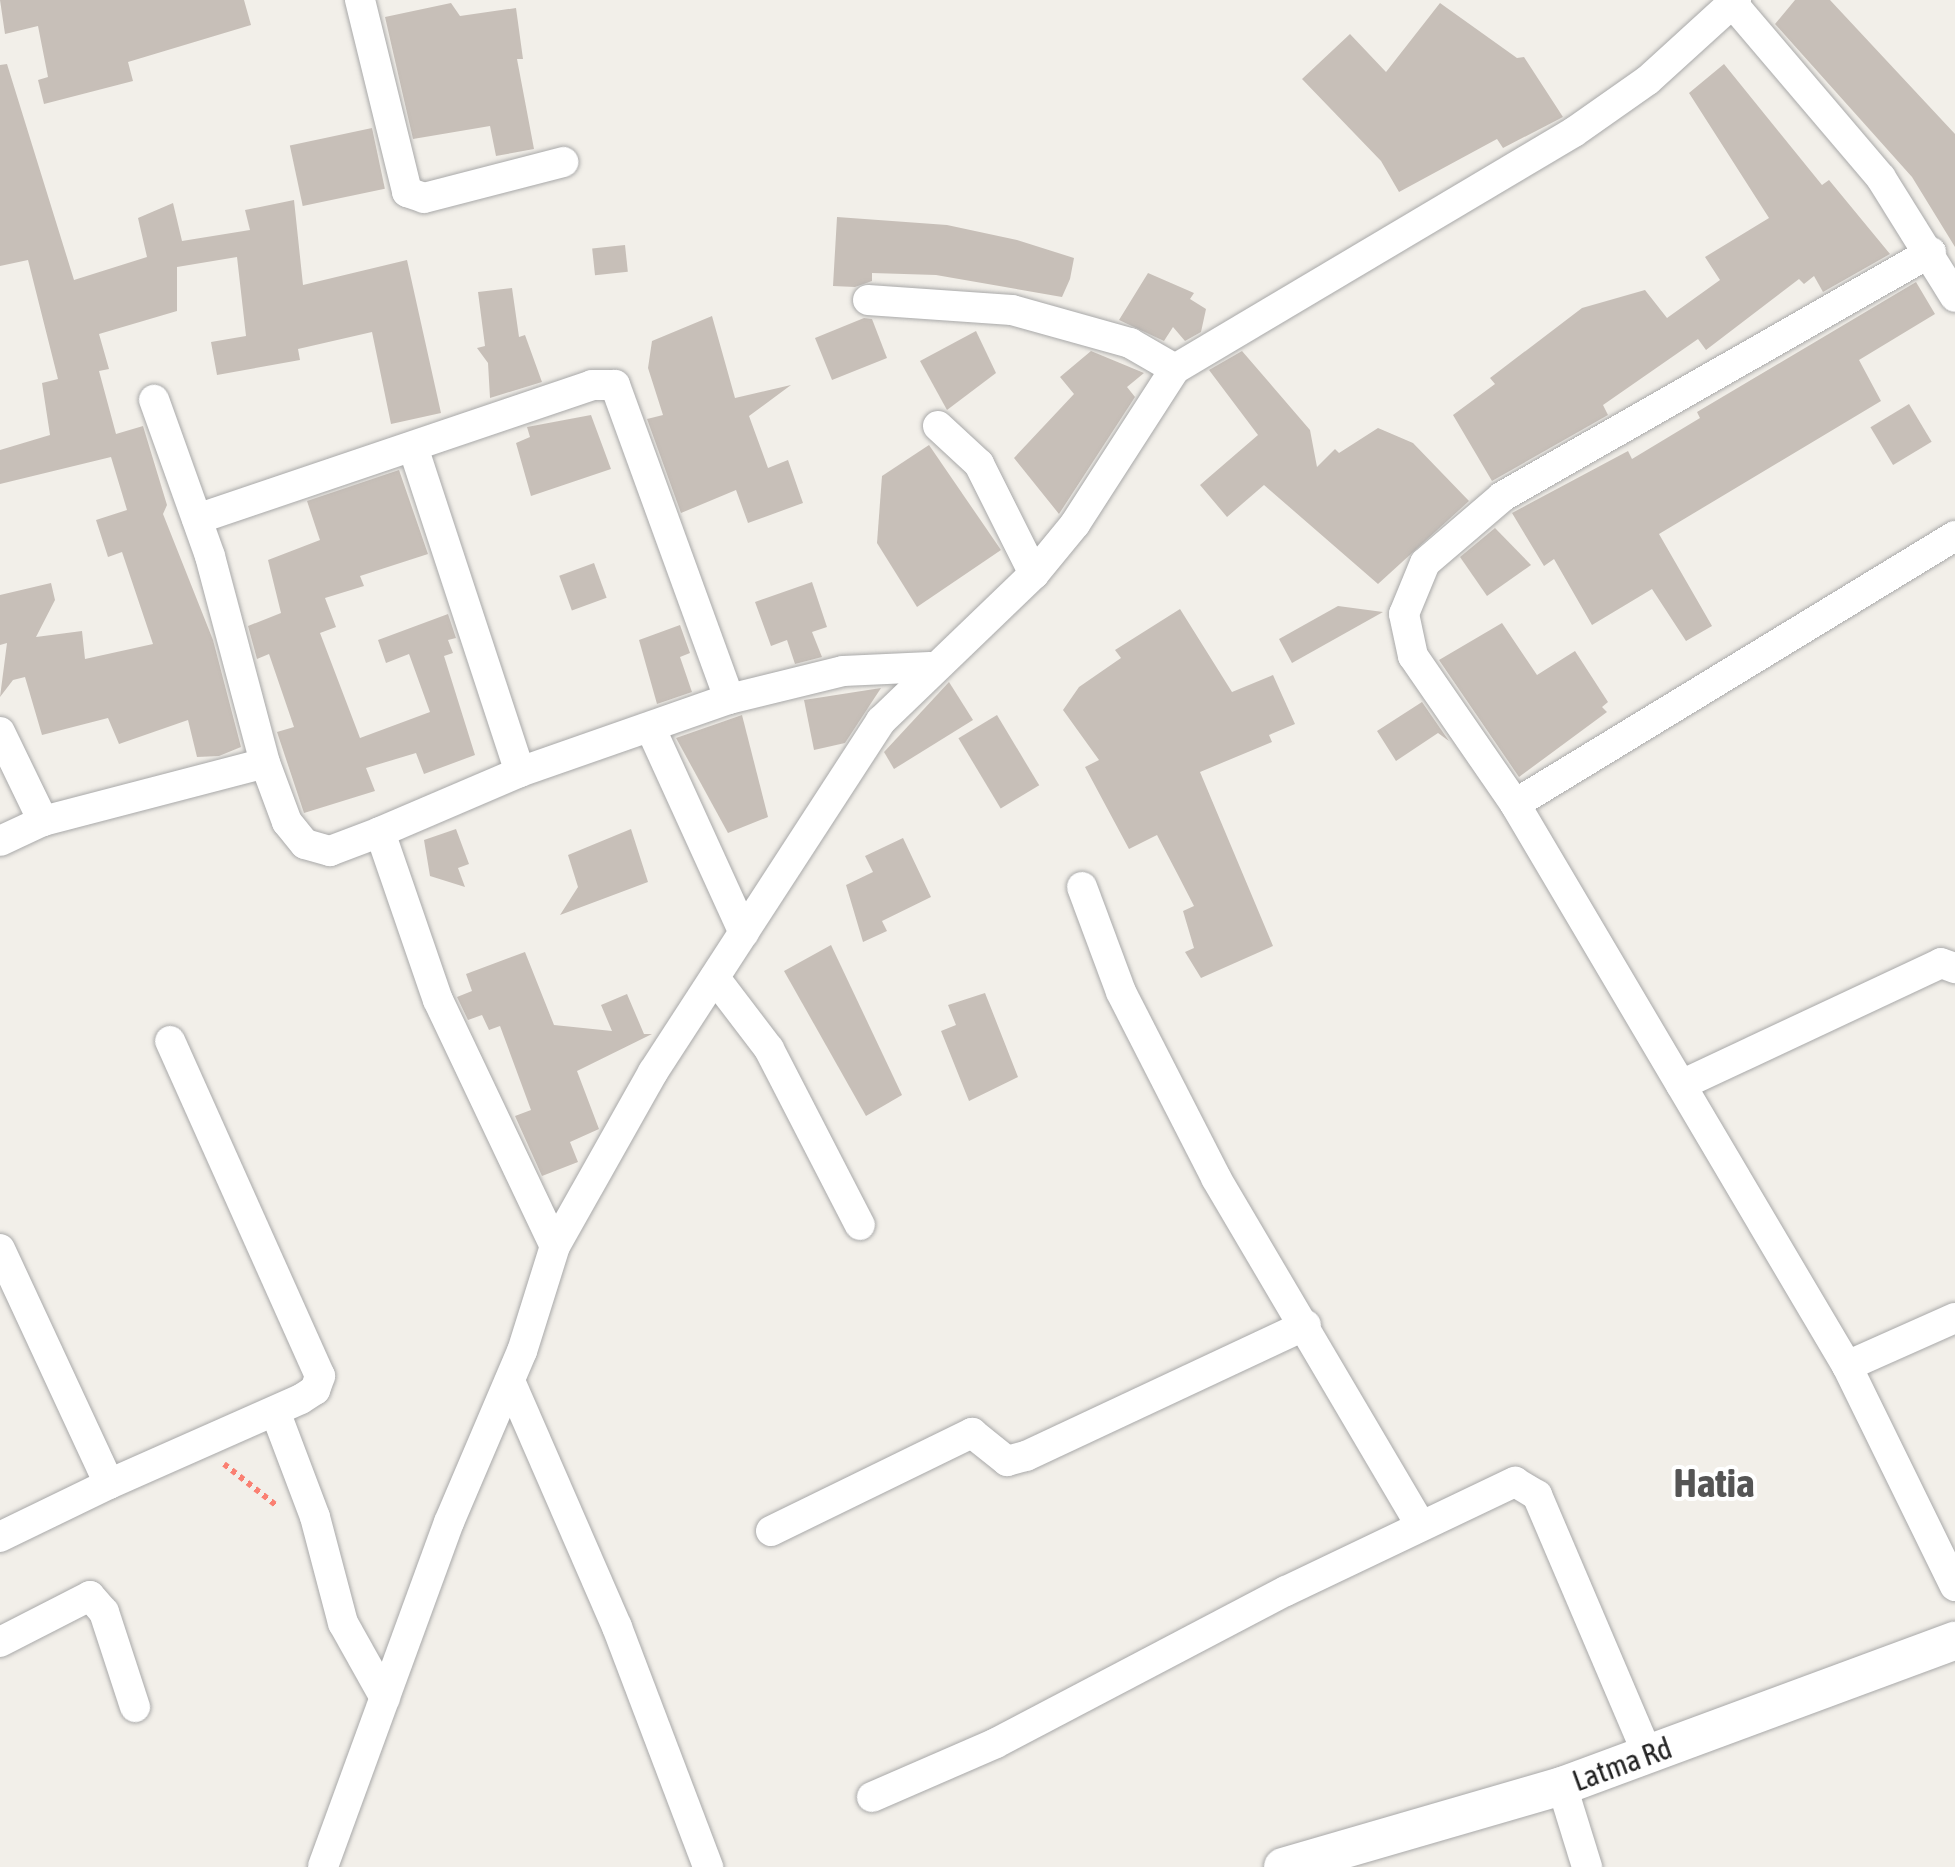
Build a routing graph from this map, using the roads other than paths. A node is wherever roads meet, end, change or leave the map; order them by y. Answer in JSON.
{"nodes":[{"id":1,"x":360,"y":0,"type":"edge"},
{"id":2,"x":1735,"y":2,"type":"edge"},
{"id":3,"x":563,"y":162,"type":"dead end"},
{"id":4,"x":1931,"y":252,"type":"junction"},
{"id":5,"x":1955,"y":297,"type":"edge"},
{"id":6,"x":868,"y":300,"type":"dead end"},
{"id":7,"x":1175,"y":370,"type":"junction"},
{"id":8,"x":154,"y":400,"type":"dead end"},
{"id":9,"x":938,"y":426,"type":"dead end"},
{"id":10,"x":414,"y":450,"type":"junction"},
{"id":11,"x":197,"y":519,"type":"junction"},
{"id":12,"x":1955,"y":536,"type":"edge"},
{"id":13,"x":1034,"y":574,"type":"junction"},
{"id":14,"x":930,"y":667,"type":"junction"},
{"id":15,"x":730,"y":699,"type":"junction"},
{"id":16,"x":651,"y":729,"type":"junction"},
{"id":17,"x":0,"y":732,"type":"edge"},
{"id":18,"x":265,"y":763,"type":"junction"},
{"id":19,"x":520,"y":772,"type":"junction"},
{"id":20,"x":1515,"y":804,"type":"junction"},
{"id":21,"x":42,"y":821,"type":"junction"},
{"id":22,"x":380,"y":832,"type":"junction"},
{"id":23,"x":0,"y":841,"type":"edge"},
{"id":24,"x":1082,"y":887,"type":"dead end"},
{"id":25,"x":744,"y":933,"type":"junction"},
{"id":26,"x":1955,"y":968,"type":"edge"},
{"id":27,"x":716,"y":978,"type":"junction"},
{"id":28,"x":170,"y":1041,"type":"dead end"},
{"id":29,"x":1681,"y":1085,"type":"junction"},
{"id":30,"x":860,"y":1225,"type":"dead end"},
{"id":31,"x":556,"y":1246,"type":"junction"},
{"id":32,"x":0,"y":1249,"type":"edge"},
{"id":33,"x":1955,"y":1318,"type":"edge"},
{"id":34,"x":1306,"y":1325,"type":"junction"},
{"id":35,"x":1847,"y":1366,"type":"junction"},
{"id":36,"x":510,"y":1382,"type":"junction"},
{"id":37,"x":276,"y":1411,"type":"junction"},
{"id":38,"x":109,"y":1484,"type":"junction"},
{"id":39,"x":1420,"y":1525,"type":"junction"},
{"id":40,"x":771,"y":1531,"type":"dead end"},
{"id":41,"x":0,"y":1537,"type":"edge"},
{"id":42,"x":1955,"y":1586,"type":"edge"},
{"id":43,"x":1955,"y":1641,"type":"edge"},
{"id":44,"x":0,"y":1642,"type":"edge"},
{"id":45,"x":385,"y":1698,"type":"junction"},
{"id":46,"x":135,"y":1706,"type":"dead end"},
{"id":47,"x":1648,"y":1755,"type":"junction"},
{"id":48,"x":1562,"y":1786,"type":"junction"},
{"id":49,"x":872,"y":1797,"type":"dead end"},
{"id":50,"x":322,"y":1867,"type":"edge"},
{"id":51,"x":708,"y":1867,"type":"edge"},
{"id":52,"x":1283,"y":1867,"type":"edge"},
{"id":53,"x":1588,"y":1867,"type":"edge"}],
"edges":[{"from":1,"to":3,"type":"street"},
{"from":2,"to":4,"type":"street"},
{"from":2,"to":7,"type":"street"},
{"from":4,"to":5,"type":"street"},
{"from":4,"to":20,"type":"street"},
{"from":6,"to":7,"type":"street"},
{"from":7,"to":13,"type":"street"},
{"from":8,"to":11,"type":"street"},
{"from":9,"to":13,"type":"street"},
{"from":10,"to":11,"type":"street"},
{"from":10,"to":15,"type":"street"},
{"from":10,"to":19,"type":"street"},
{"from":11,"to":18,"type":"street"},
{"from":12,"to":20,"type":"street"},
{"from":13,"to":14,"type":"street"},
{"from":14,"to":15,"type":"street"},
{"from":14,"to":25,"type":"street"},
{"from":15,"to":16,"type":"street"},
{"from":16,"to":19,"type":"street"},
{"from":16,"to":25,"type":"street"},
{"from":17,"to":21,"type":"street"},
{"from":18,"to":21,"type":"street"},
{"from":18,"to":22,"type":"street"},
{"from":19,"to":22,"type":"street"},
{"from":20,"to":29,"type":"street"},
{"from":21,"to":23,"type":"street"},
{"from":22,"to":31,"type":"street"},
{"from":24,"to":34,"type":"street"},
{"from":25,"to":27,"type":"street"},
{"from":26,"to":29,"type":"street"},
{"from":27,"to":30,"type":"street"},
{"from":27,"to":31,"type":"street"},
{"from":28,"to":37,"type":"street"},
{"from":29,"to":35,"type":"street"},
{"from":31,"to":36,"type":"street"},
{"from":32,"to":38,"type":"street"},
{"from":33,"to":35,"type":"street"},
{"from":34,"to":39,"type":"street"},
{"from":34,"to":40,"type":"street"},
{"from":35,"to":42,"type":"street"},
{"from":36,"to":45,"type":"street"},
{"from":36,"to":51,"type":"street"},
{"from":37,"to":38,"type":"street"},
{"from":37,"to":45,"type":"street"},
{"from":38,"to":41,"type":"street"},
{"from":39,"to":47,"type":"street"},
{"from":39,"to":49,"type":"street"},
{"from":43,"to":47,"type":"street","name":"Latma Rd"},
{"from":44,"to":46,"type":"street"},
{"from":45,"to":50,"type":"street"},
{"from":47,"to":48,"type":"street","name":"Latma Rd"},
{"from":48,"to":52,"type":"street","name":"Latma Rd"},
{"from":48,"to":53,"type":"street"}]}
